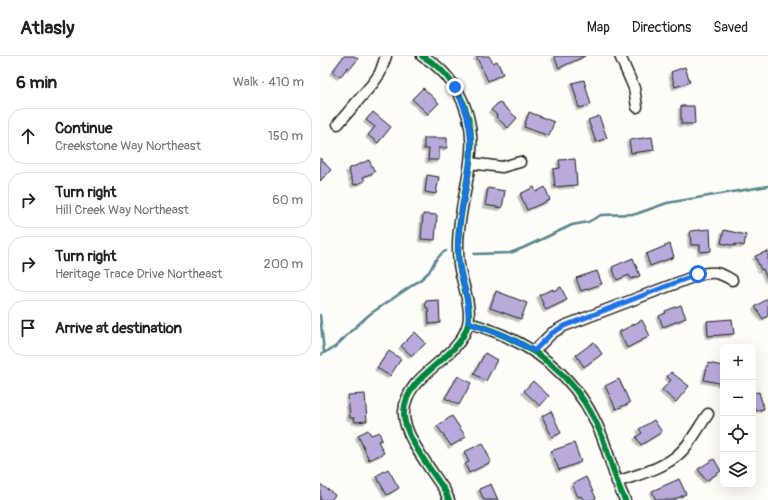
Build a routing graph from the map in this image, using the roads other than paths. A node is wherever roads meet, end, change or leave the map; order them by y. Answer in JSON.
{"nodes":[{"id":1,"x":386,"y":56,"type":"edge"},
{"id":2,"x":422,"y":56,"type":"edge"},
{"id":3,"x":620,"y":56,"type":"edge"},
{"id":4,"x":637,"y":107,"type":"dead end"},
{"id":5,"x":338,"y":124,"type":"dead end"},
{"id":6,"x":520,"y":162,"type":"dead end"},
{"id":7,"x":470,"y":164,"type":"junction"},
{"id":8,"x":732,"y":280,"type":"dead end"},
{"id":9,"x":469,"y":323,"type":"junction"},
{"id":10,"x":534,"y":351,"type":"junction"},
{"id":11,"x":708,"y":414,"type":"dead end"},
{"id":12,"x":617,"y":482,"type":"junction"},
{"id":13,"x":450,"y":500,"type":"edge"},
{"id":14,"x":625,"y":500,"type":"edge"}],
"edges":[{"from":1,"to":5,"type":"street"},
{"from":2,"to":7,"type":"street"},
{"from":3,"to":4,"type":"street"},
{"from":6,"to":7,"type":"street"},
{"from":7,"to":9,"type":"street"},
{"from":8,"to":10,"type":"street"},
{"from":9,"to":10,"type":"street"},
{"from":9,"to":13,"type":"street"},
{"from":10,"to":12,"type":"street"},
{"from":11,"to":12,"type":"street"},
{"from":12,"to":14,"type":"street"}]}
